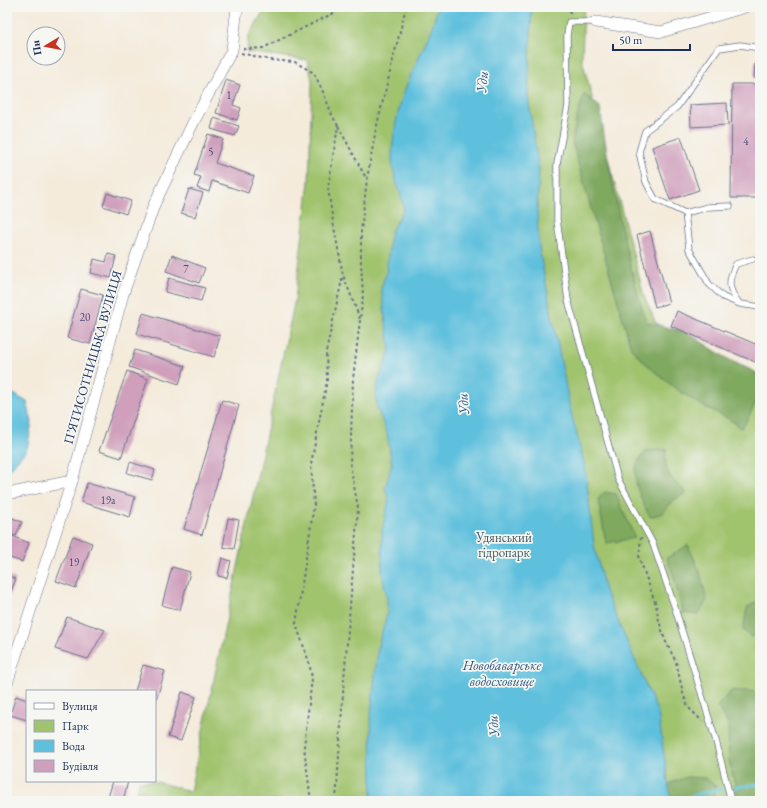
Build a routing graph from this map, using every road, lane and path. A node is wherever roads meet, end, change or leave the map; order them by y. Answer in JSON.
{"nodes":[{"id":1,"x":237,"y":7,"type":"edge"},
{"id":2,"x":346,"y":7,"type":"edge"},
{"id":3,"x":406,"y":7,"type":"edge"},
{"id":4,"x":745,"y":7,"type":"edge"},
{"id":5,"x":596,"y":22,"type":"joint"},
{"id":6,"x":760,"y":48,"type":"edge"},
{"id":7,"x":232,"y":50,"type":"junction"},
{"id":8,"x":338,"y":126,"type":"junction"},
{"id":9,"x":367,"y":179,"type":"junction"},
{"id":10,"x":730,"y":206,"type":"dead end"},
{"id":11,"x":685,"y":213,"type":"junction"},
{"id":12,"x":753,"y":259,"type":"dead end"},
{"id":13,"x":343,"y":275,"type":"junction"},
{"id":14,"x":740,"y":304,"type":"junction"},
{"id":15,"x":760,"y":307,"type":"edge"},
{"id":16,"x":361,"y":320,"type":"junction"},
{"id":17,"x":72,"y":481,"type":"junction"},
{"id":18,"x":7,"y":494,"type":"edge"},
{"id":19,"x":641,"y":522,"type":"junction"},
{"id":20,"x":7,"y":683,"type":"edge"},
{"id":21,"x":712,"y":729,"type":"junction"},
{"id":22,"x":311,"y":801,"type":"edge"},
{"id":23,"x":336,"y":801,"type":"edge"},
{"id":24,"x":731,"y":801,"type":"edge"}],
"edges":[{"from":1,"to":7,"type":"street"},
{"from":2,"to":7,"type":"path"},
{"from":3,"to":9,"type":"path"},
{"from":4,"to":5,"type":"street"},
{"from":5,"to":19,"type":"lane"},
{"from":6,"to":11,"type":"lane"},
{"from":7,"to":8,"type":"path"},
{"from":7,"to":17,"type":"street","name":"П’ЯТИСОТНИЦЬКА ВУЛИЦЯ"},
{"from":8,"to":9,"type":"path"},
{"from":8,"to":13,"type":"path"},
{"from":9,"to":16,"type":"path"},
{"from":10,"to":11,"type":"lane"},
{"from":11,"to":14,"type":"lane"},
{"from":12,"to":14,"type":"lane"},
{"from":13,"to":16,"type":"path"},
{"from":13,"to":22,"type":"path"},
{"from":14,"to":15,"type":"lane"},
{"from":16,"to":23,"type":"path"},
{"from":17,"to":18,"type":"street"},
{"from":17,"to":20,"type":"street","name":"П’ЯТИСОТНИЦЬКА ВУЛИЦЯ"},
{"from":19,"to":21,"type":"lane"},
{"from":19,"to":21,"type":"path"},
{"from":21,"to":24,"type":"lane"}]}
